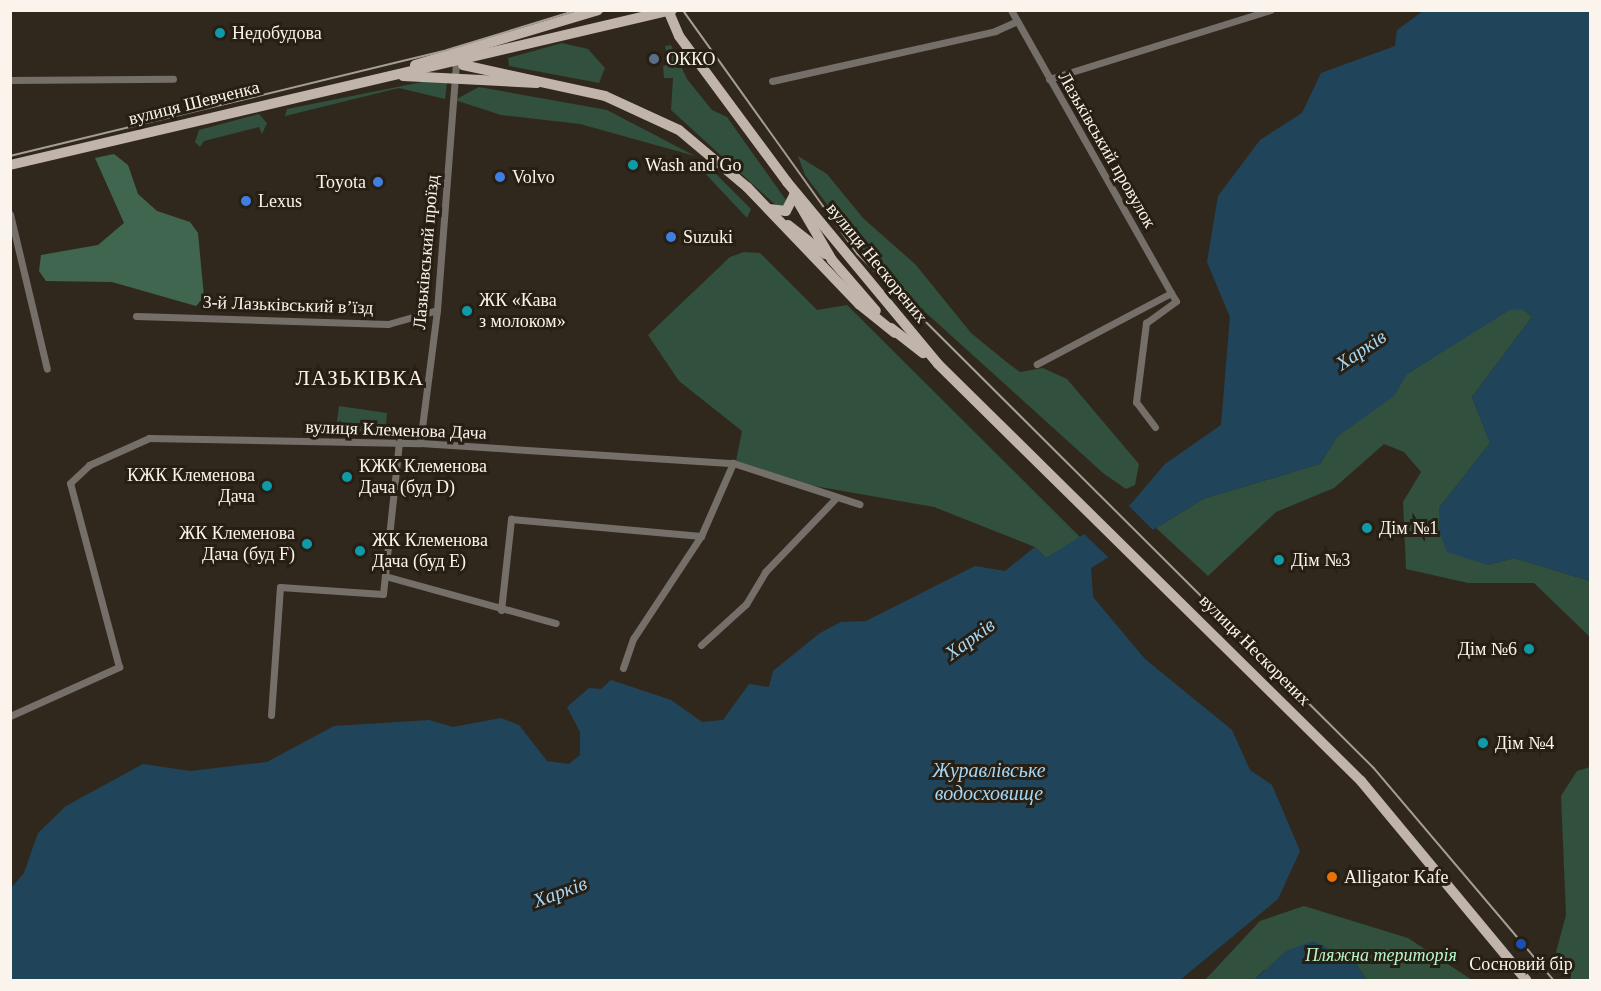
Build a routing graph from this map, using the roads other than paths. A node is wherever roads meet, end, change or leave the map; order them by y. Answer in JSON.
{"nodes":[{"id":1,"x":598,"y":10,"type":"edge"},
{"id":2,"x":1011,"y":10,"type":"edge"},
{"id":3,"x":1270,"y":10,"type":"edge"},
{"id":4,"x":669,"y":11,"type":"edge"},
{"id":5,"x":1017,"y":21,"type":"junction"},
{"id":6,"x":498,"y":42,"type":"junction"},
{"id":7,"x":509,"y":51,"type":"junction"},
{"id":8,"x":456,"y":64,"type":"junction"},
{"id":9,"x":413,"y":65,"type":"junction"},
{"id":10,"x":507,"y":71,"type":"junction"},
{"id":11,"x":385,"y":74,"type":"junction"},
{"id":12,"x":453,"y":77,"type":"junction"},
{"id":13,"x":1049,"y":79,"type":"junction"},
{"id":14,"x":10,"y":80,"type":"edge"},
{"id":15,"x":172,"y":80,"type":"dead end"},
{"id":16,"x":772,"y":81,"type":"dead end"},
{"id":17,"x":572,"y":86,"type":"junction"},
{"id":18,"x":10,"y":165,"type":"edge"},
{"id":19,"x":788,"y":184,"type":"junction"},
{"id":20,"x":794,"y":195,"type":"junction"},
{"id":21,"x":768,"y":209,"type":"junction"},
{"id":22,"x":10,"y":214,"type":"edge"},
{"id":23,"x":832,"y":260,"type":"junction"},
{"id":24,"x":1171,"y":293,"type":"junction"},
{"id":25,"x":437,"y":310,"type":"junction"},
{"id":26,"x":136,"y":316,"type":"dead end"},
{"id":27,"x":904,"y":324,"type":"junction"},
{"id":28,"x":895,"y":333,"type":"junction"},
{"id":29,"x":938,"y":364,"type":"junction"},
{"id":30,"x":1037,"y":364,"type":"dead end"},
{"id":31,"x":46,"y":369,"type":"dead end"},
{"id":32,"x":1155,"y":427,"type":"dead end"},
{"id":33,"x":399,"y":442,"type":"junction"},
{"id":34,"x":420,"y":442,"type":"junction"},
{"id":35,"x":733,"y":463,"type":"junction"},
{"id":36,"x":837,"y":497,"type":"junction"},
{"id":37,"x":859,"y":504,"type":"dead end"},
{"id":38,"x":701,"y":536,"type":"junction"},
{"id":39,"x":385,"y":576,"type":"junction"},
{"id":40,"x":501,"y":610,"type":"junction"},
{"id":41,"x":556,"y":623,"type":"dead end"},
{"id":42,"x":701,"y":645,"type":"dead end"},
{"id":43,"x":623,"y":668,"type":"dead end"},
{"id":44,"x":271,"y":715,"type":"dead end"},
{"id":45,"x":10,"y":716,"type":"edge"},
{"id":46,"x":1526,"y":981,"type":"edge"}],
"edges":[{"from":1,"to":6,"type":"main road","name":"вулиця Шевченка"},
{"from":2,"to":5,"type":"street","name":"Лазьківський провулок"},
{"from":3,"to":13,"type":"street"},
{"from":4,"to":7,"type":"main road","name":"вулиця Шевченка"},
{"from":4,"to":19,"type":"main road","name":"вулиця Нескорених"},
{"from":5,"to":13,"type":"street","name":"Лазьківський провулок"},
{"from":5,"to":16,"type":"street"},
{"from":6,"to":8,"type":"main road"},
{"from":6,"to":9,"type":"main road","name":"вулиця Шевченка"},
{"from":7,"to":8,"type":"main road","name":"вулиця Шевченка"},
{"from":7,"to":10,"type":"main road"},
{"from":8,"to":9,"type":"main road"},
{"from":8,"to":10,"type":"main road"},
{"from":8,"to":11,"type":"main road","name":"вулиця Шевченка"},
{"from":8,"to":12,"type":"street","name":"Лазьківський проїзд"},
{"from":9,"to":11,"type":"main road","name":"вулиця Шевченка"},
{"from":10,"to":17,"type":"main road"},
{"from":11,"to":12,"type":"main road"},
{"from":11,"to":18,"type":"main road","name":"вулиця Шевченка"},
{"from":12,"to":17,"type":"main road"},
{"from":12,"to":25,"type":"street","name":"Лазьківський проїзд"},
{"from":13,"to":24,"type":"street","name":"Лазьківський провулок"},
{"from":14,"to":15,"type":"street"},
{"from":17,"to":21,"type":"main road"},
{"from":19,"to":20,"type":"main road","name":"вулиця Нескорених"},
{"from":19,"to":27,"type":"main road","name":"вулиця Нескорених"},
{"from":20,"to":21,"type":"main road"},
{"from":20,"to":23,"type":"main road","name":"вулиця Нескорених"},
{"from":21,"to":23,"type":"main road"},
{"from":21,"to":28,"type":"main road"},
{"from":22,"to":31,"type":"street"},
{"from":23,"to":27,"type":"main road"},
{"from":23,"to":28,"type":"main road","name":"вулиця Нескорених"},
{"from":24,"to":30,"type":"street"},
{"from":24,"to":32,"type":"street"},
{"from":25,"to":26,"type":"street","name":"3-й Лазьківський в’їзд"},
{"from":25,"to":34,"type":"street","name":"Лазьківський проїзд"},
{"from":27,"to":29,"type":"main road","name":"вулиця Нескорених"},
{"from":28,"to":29,"type":"main road","name":"вулиця Нескорених"},
{"from":29,"to":46,"type":"main road","name":"вулиця Нескорених"},
{"from":33,"to":34,"type":"street","name":"вулиця Клеменова Дача"},
{"from":33,"to":39,"type":"street"},
{"from":33,"to":45,"type":"street","name":"вулиця Клеменова Дача"},
{"from":34,"to":35,"type":"street","name":"вулиця Клеменова Дача"},
{"from":35,"to":36,"type":"street","name":"вулиця Клеменова Дача"},
{"from":35,"to":38,"type":"street"},
{"from":36,"to":37,"type":"street","name":"вулиця Клеменова Дача"},
{"from":36,"to":42,"type":"street"},
{"from":38,"to":40,"type":"street"},
{"from":38,"to":43,"type":"street"},
{"from":39,"to":40,"type":"street"},
{"from":39,"to":44,"type":"street"},
{"from":40,"to":41,"type":"street"}]}
